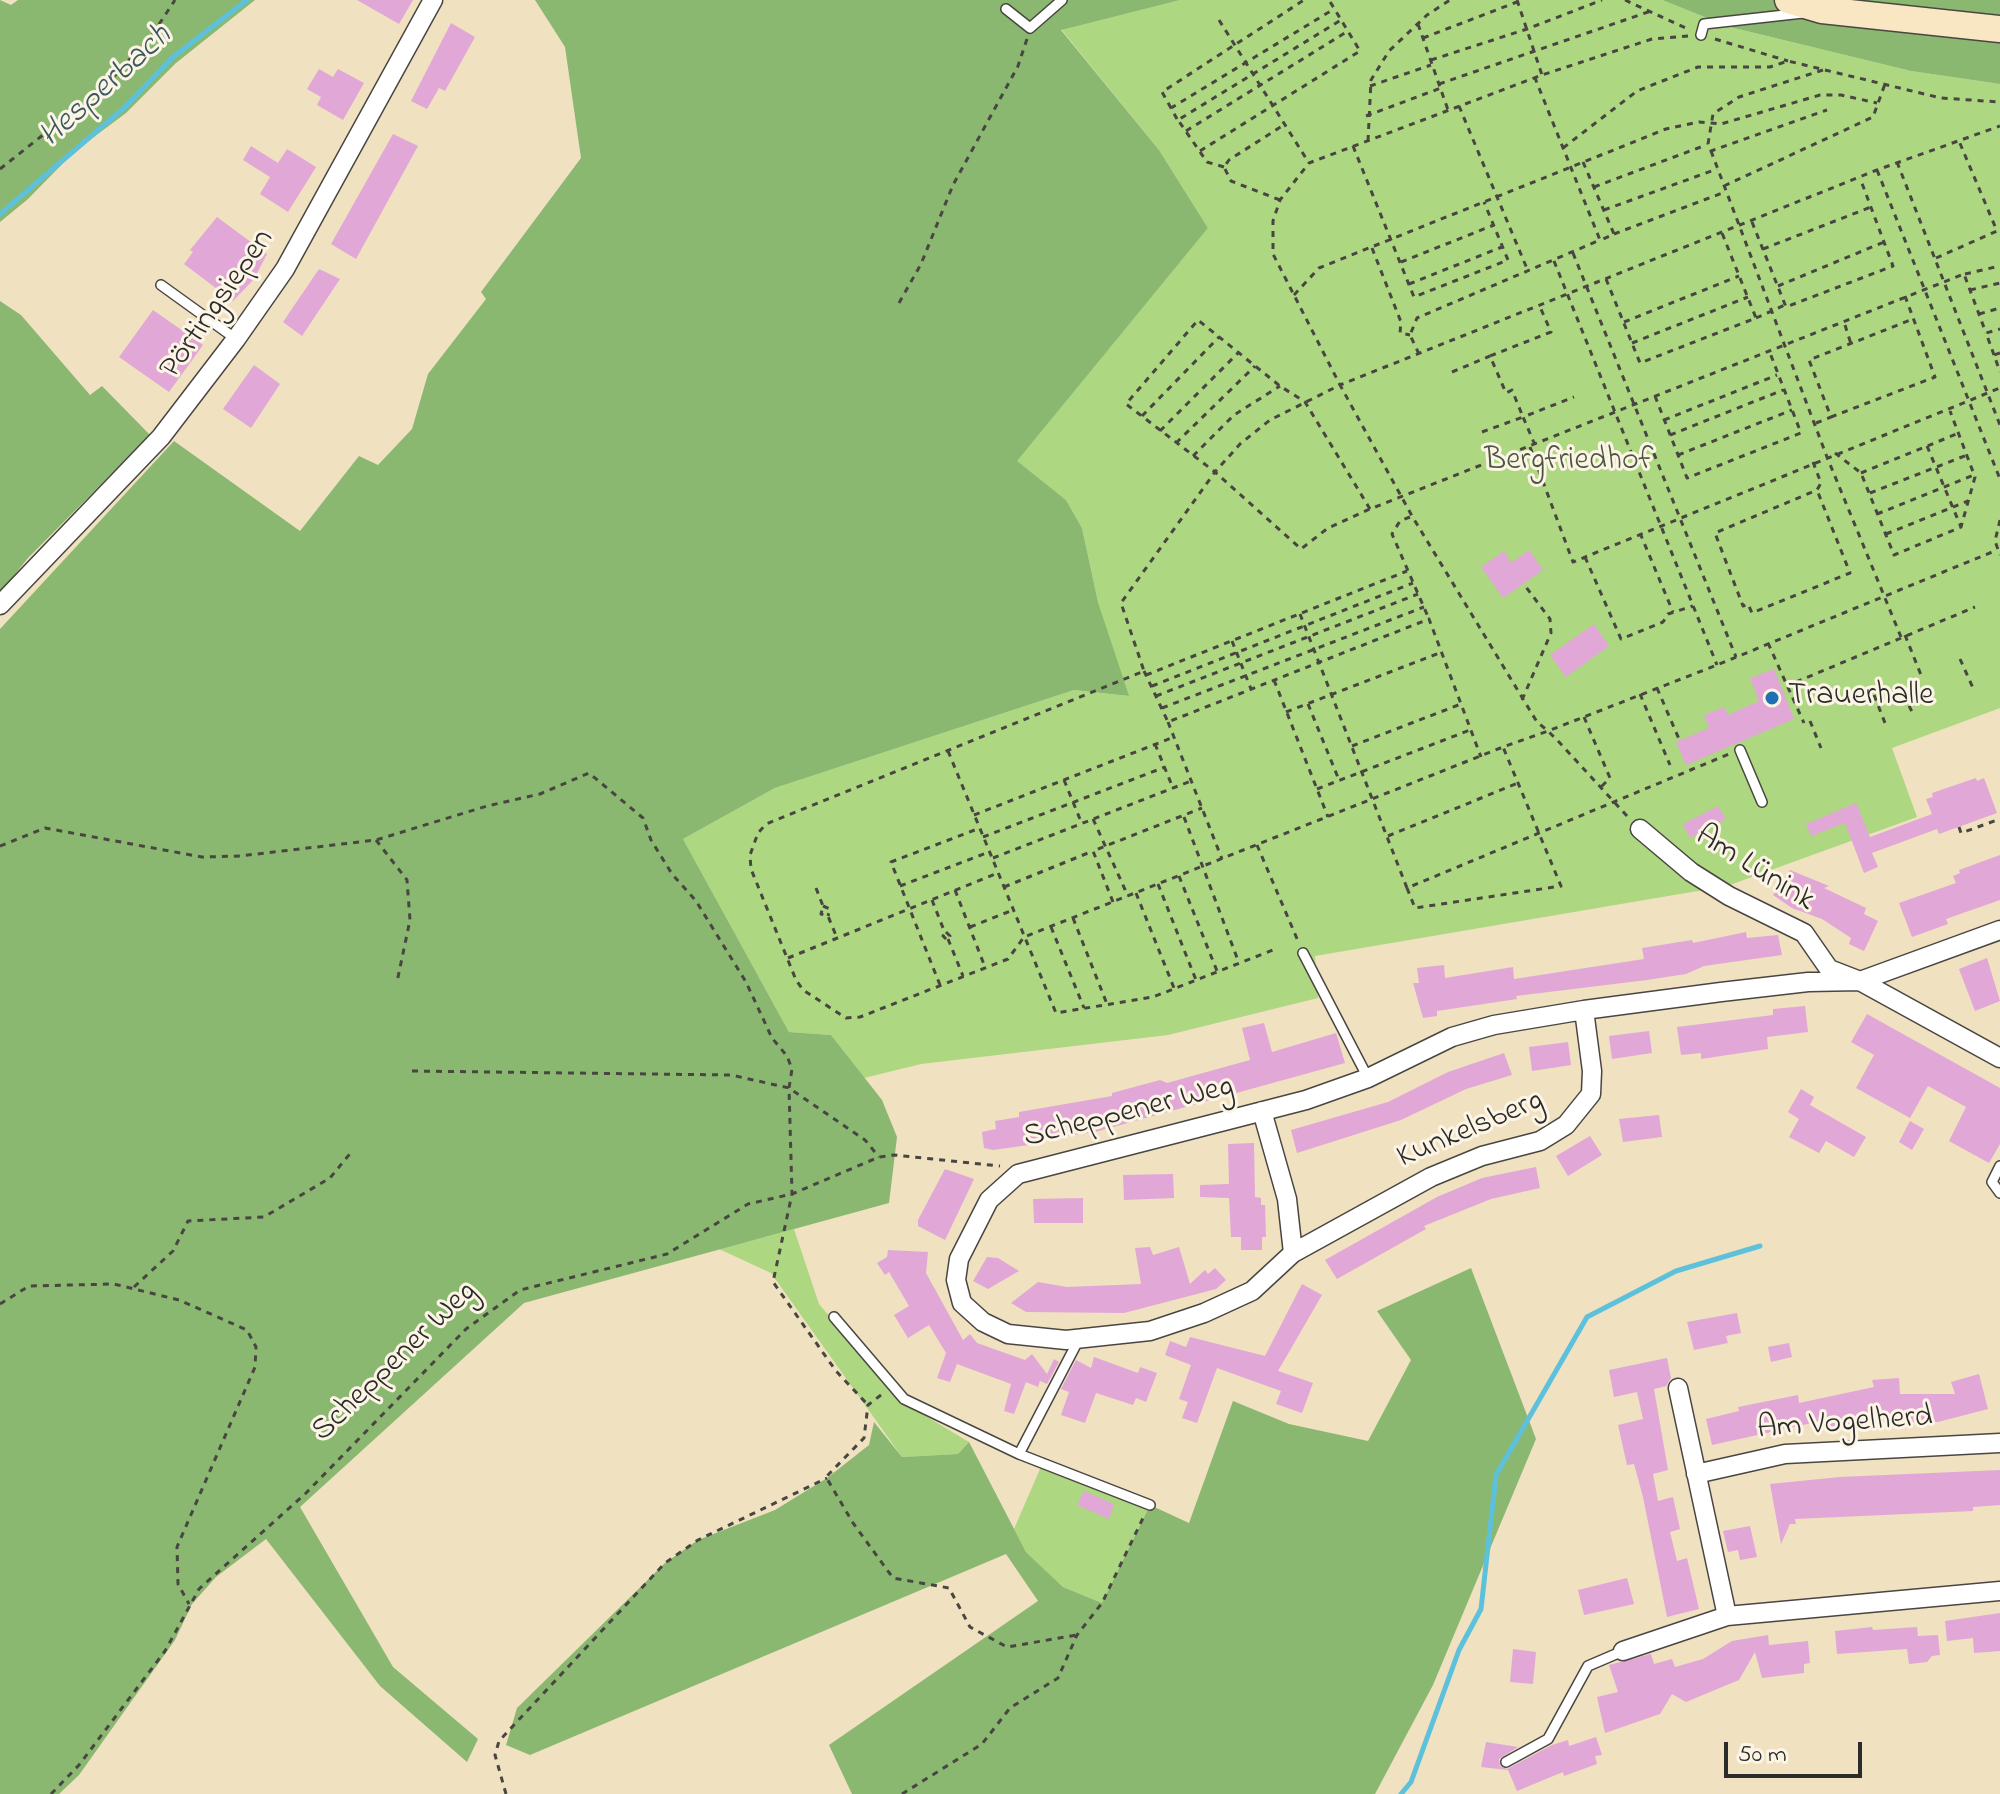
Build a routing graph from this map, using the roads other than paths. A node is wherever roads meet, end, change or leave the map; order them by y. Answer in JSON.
{"nodes":[{"id":1,"x":433,"y":0,"type":"edge"},
{"id":2,"x":1062,"y":0,"type":"edge"},
{"id":3,"x":1788,"y":0,"type":"edge"},
{"id":4,"x":1006,"y":9,"type":"dead end"},
{"id":5,"x":1822,"y":10,"type":"junction"},
{"id":6,"x":2000,"y":29,"type":"edge"},
{"id":7,"x":1701,"y":35,"type":"road end"},
{"id":8,"x":161,"y":285,"type":"dead end"},
{"id":9,"x":236,"y":339,"type":"junction"},
{"id":10,"x":0,"y":605,"type":"edge"},
{"id":11,"x":1740,"y":750,"type":"road end"},
{"id":12,"x":1762,"y":802,"type":"dead end"},
{"id":13,"x":1640,"y":829,"type":"road end"},
{"id":14,"x":2000,"y":930,"type":"edge"},
{"id":15,"x":1303,"y":953,"type":"road end"},
{"id":16,"x":1860,"y":981,"type":"junction"},
{"id":17,"x":1584,"y":1010,"type":"junction"},
{"id":18,"x":2000,"y":1058,"type":"edge"},
{"id":19,"x":1368,"y":1078,"type":"junction"},
{"id":20,"x":1262,"y":1111,"type":"junction"},
{"id":21,"x":2000,"y":1166,"type":"edge"},
{"id":22,"x":1018,"y":1174,"type":"joint"},
{"id":23,"x":2000,"y":1193,"type":"edge"},
{"id":24,"x":1293,"y":1253,"type":"junction"},
{"id":25,"x":834,"y":1317,"type":"dead end"},
{"id":26,"x":1079,"y":1339,"type":"junction"},
{"id":27,"x":1678,"y":1388,"type":"dead end"},
{"id":28,"x":2000,"y":1443,"type":"edge"},
{"id":29,"x":1019,"y":1454,"type":"junction"},
{"id":30,"x":1696,"y":1474,"type":"junction"},
{"id":31,"x":1150,"y":1505,"type":"road end"},
{"id":32,"x":2000,"y":1591,"type":"edge"},
{"id":33,"x":1727,"y":1616,"type":"junction"},
{"id":34,"x":1623,"y":1651,"type":"joint"},
{"id":35,"x":1506,"y":1762,"type":"dead end"}],
"edges":[{"from":1,"to":9,"type":"street","name":"Pörtingsiepen"},
{"from":2,"to":4,"type":"lane"},
{"from":3,"to":5,"type":"main road"},
{"from":5,"to":6,"type":"main road"},
{"from":5,"to":7,"type":"lane"},
{"from":8,"to":9,"type":"lane"},
{"from":9,"to":10,"type":"street","name":"Pörtingsiepen"},
{"from":11,"to":12,"type":"lane"},
{"from":13,"to":16,"type":"street","name":"Am Lünink"},
{"from":14,"to":16,"type":"street","name":"Scheppener Weg"},
{"from":15,"to":19,"type":"lane"},
{"from":16,"to":17,"type":"street","name":"Scheppener Weg"},
{"from":16,"to":18,"type":"street","name":"Am Lünink"},
{"from":17,"to":19,"type":"street","name":"Scheppener Weg"},
{"from":17,"to":24,"type":"street","name":"Kunkelsberg"},
{"from":19,"to":20,"type":"street","name":"Scheppener Weg"},
{"from":20,"to":22,"type":"street","name":"Scheppener Weg"},
{"from":20,"to":24,"type":"street"},
{"from":21,"to":23,"type":"lane"},
{"from":22,"to":26,"type":"street","name":"Kunkelsberg"},
{"from":24,"to":26,"type":"street","name":"Kunkelsberg"},
{"from":25,"to":29,"type":"lane"},
{"from":26,"to":29,"type":"lane"},
{"from":27,"to":30,"type":"street"},
{"from":28,"to":30,"type":"street","name":"Am Vogelherd"},
{"from":29,"to":31,"type":"lane"},
{"from":30,"to":33,"type":"street"},
{"from":32,"to":33,"type":"street"},
{"from":33,"to":34,"type":"street"},
{"from":34,"to":35,"type":"lane"}]}
